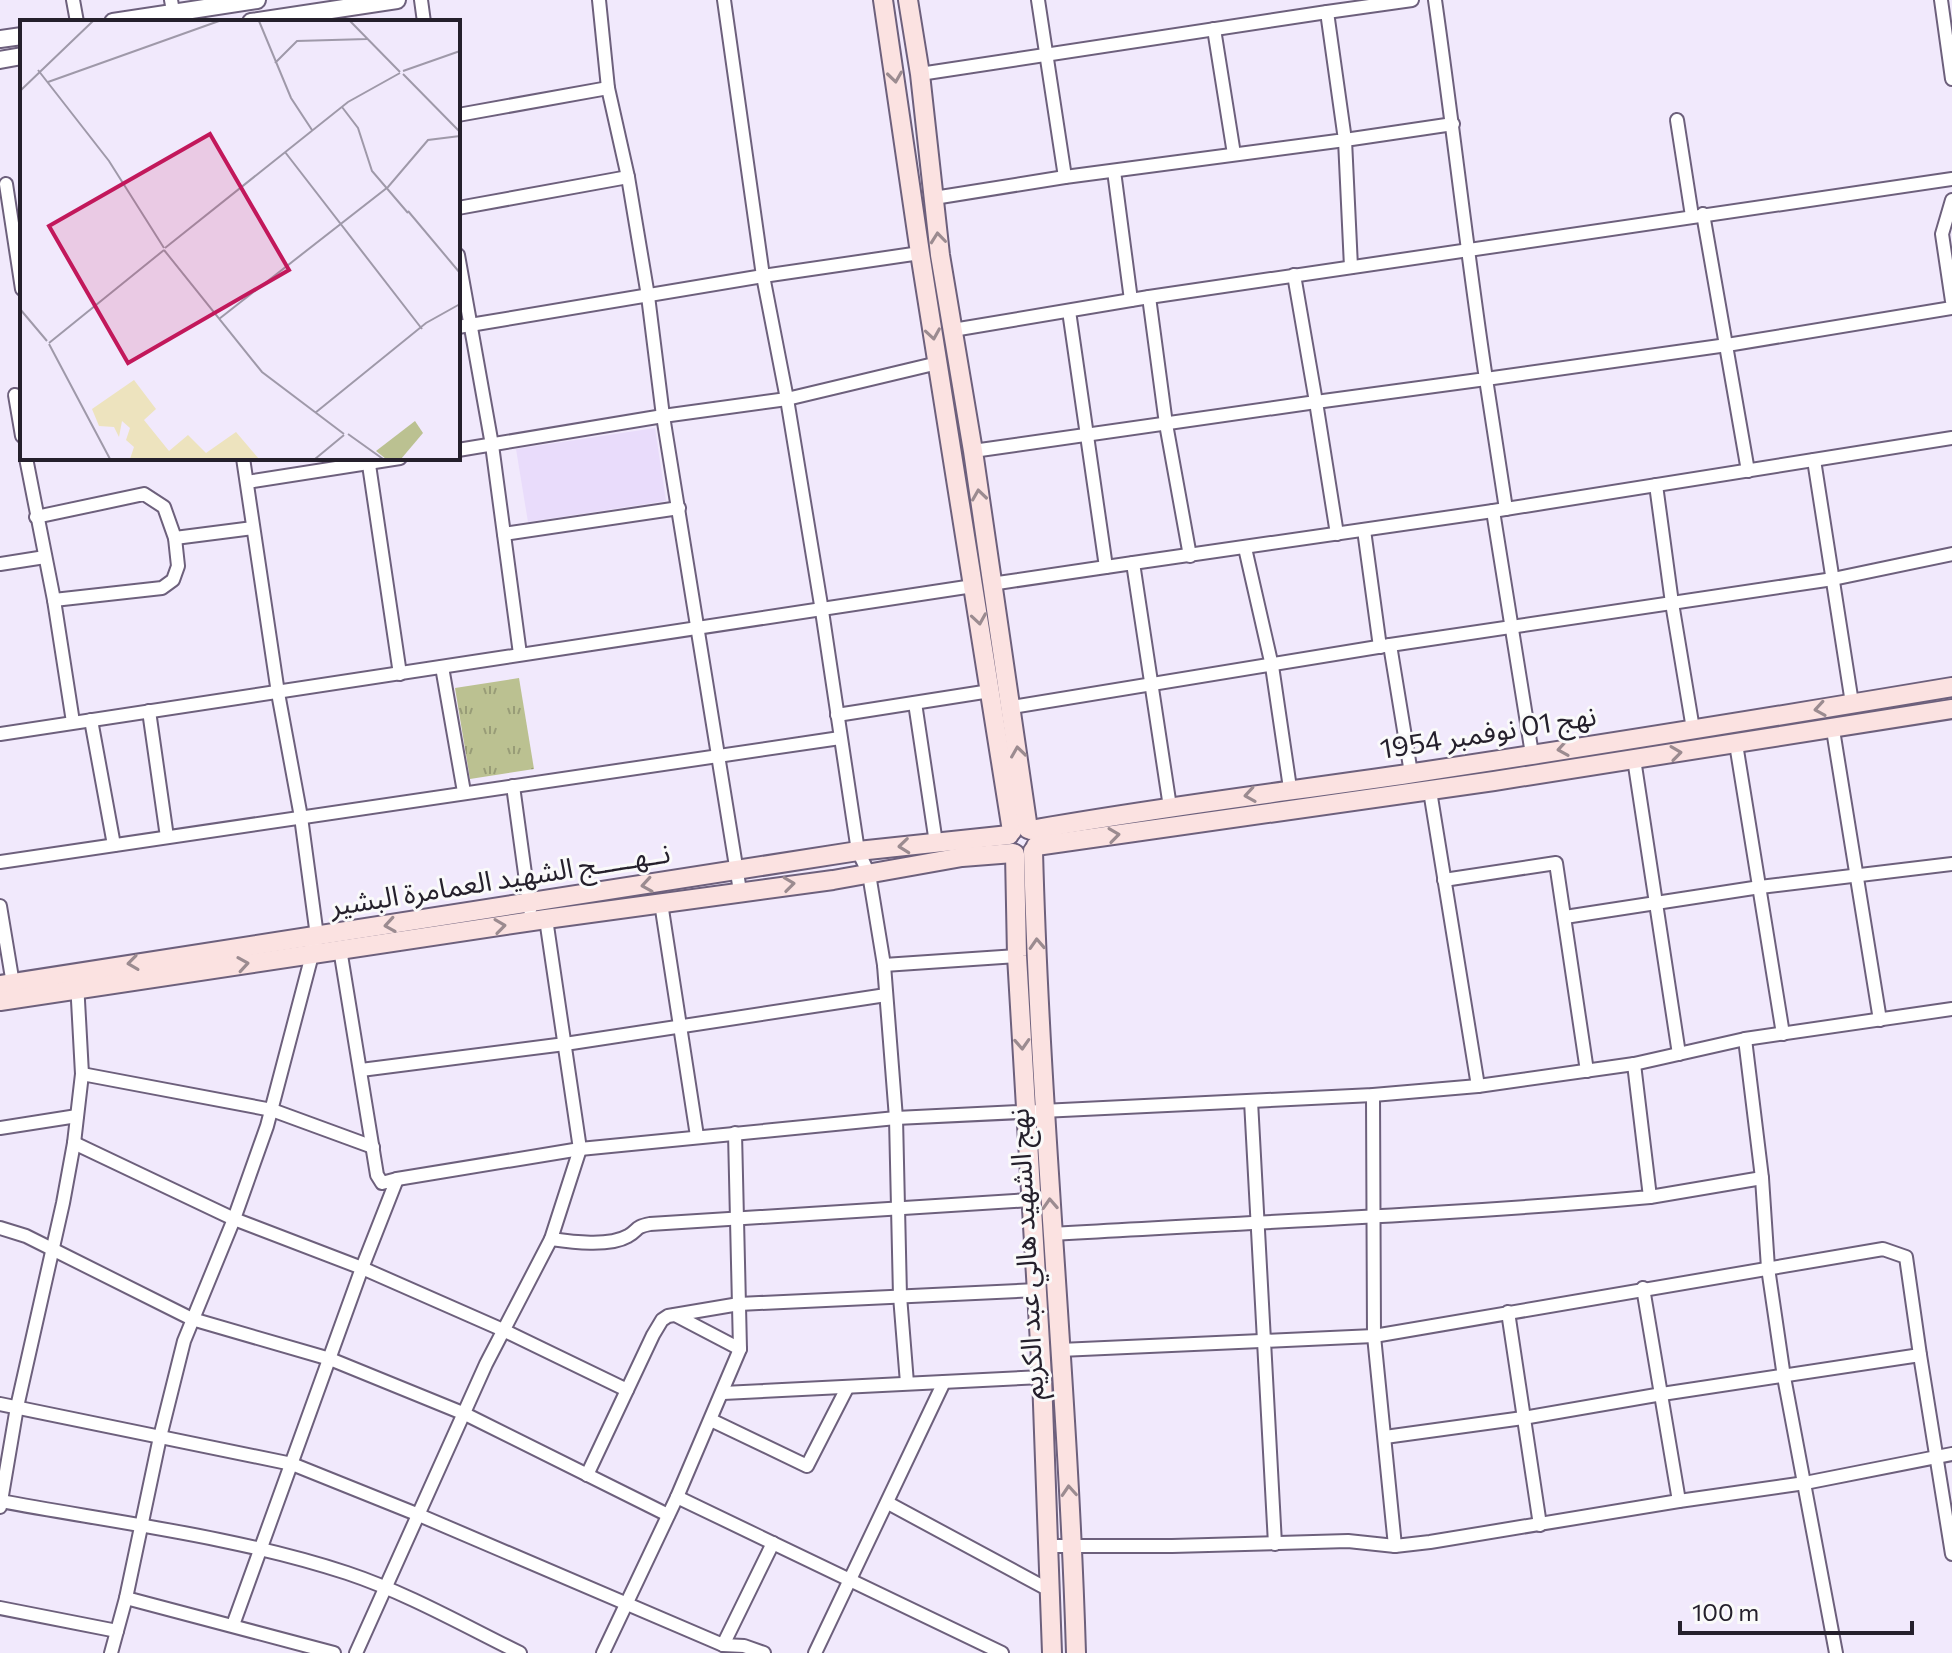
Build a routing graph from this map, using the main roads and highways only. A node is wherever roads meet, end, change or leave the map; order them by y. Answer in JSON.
{"nodes":[{"id":1,"x":883,"y":0,"type":"edge"},
{"id":2,"x":908,"y":0,"type":"edge"},
{"id":3,"x":982,"y":585,"type":"junction"},
{"id":4,"x":1952,"y":687,"type":"edge"},
{"id":5,"x":1952,"y":709,"type":"edge"},
{"id":6,"x":1367,"y":779,"type":"junction"},
{"id":7,"x":1372,"y":798,"type":"junction"},
{"id":8,"x":1022,"y":841,"type":"junction"},
{"id":9,"x":536,"y":915,"type":"junction"},
{"id":10,"x":315,"y":945,"type":"junction"},
{"id":11,"x":7,"y":992,"type":"edge"},
{"id":12,"x":1052,"y":1653,"type":"edge"},
{"id":13,"x":1076,"y":1653,"type":"edge"}],
"edges":[{"from":1,"to":3,"type":"main road","one_way":true},
{"from":3,"to":2,"type":"main road","one_way":true},
{"from":3,"to":8,"type":"main road","one_way":true},
{"from":8,"to":3,"type":"main road","one_way":true},
{"from":4,"to":6,"type":"main road","name":"نهج 01 نوفمبر 1954","one_way":true},
{"from":7,"to":5,"type":"main road","name":"نهج 01 نوفمبر 1954","one_way":true},
{"from":6,"to":7,"type":"main road"},
{"from":6,"to":8,"type":"main road","name":"نهج 01 نوفمبر 1954","one_way":true},
{"from":8,"to":7,"type":"main road","name":"نهج 01 نوفمبر 1954","one_way":true},
{"from":9,"to":8,"type":"main road","one_way":true},
{"from":8,"to":9,"type":"main road","name":"نــهـــــج الشهيد العمامرة البشير","one_way":true},
{"from":8,"to":12,"type":"main road","one_way":true},
{"from":13,"to":8,"type":"main road","name":"نهج الشهيد هالي عبد الكريم","one_way":true},
{"from":9,"to":10,"type":"main road","name":"نــهـــــج الشهيد العمامرة البشير","one_way":true},
{"from":10,"to":9,"type":"main road","name":"نــهـــــج الشهيد العمامرة البشير","one_way":true},
{"from":10,"to":11,"type":"main road","name":"نــهـــــج الشهيد العمامرة البشير"}]}
